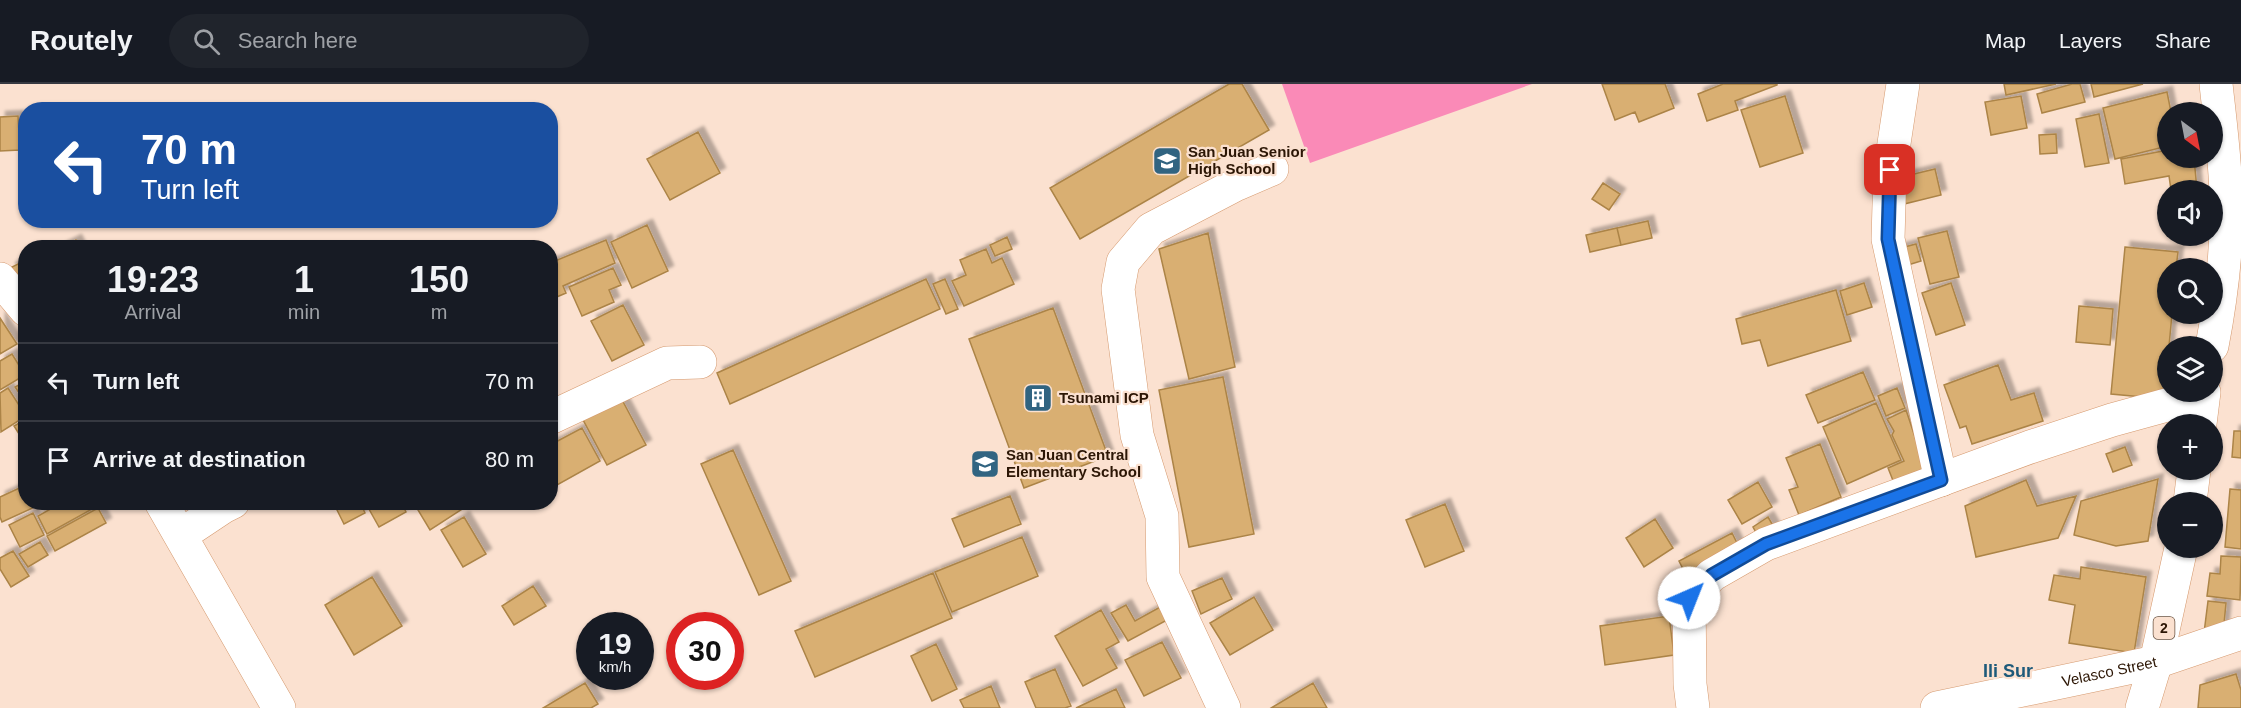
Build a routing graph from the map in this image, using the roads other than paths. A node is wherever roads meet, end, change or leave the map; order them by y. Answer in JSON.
{"nodes":[{"id":1,"x":1903,"y":84,"type":"edge"},
{"id":2,"x":2216,"y":84,"type":"edge"},
{"id":3,"x":1272,"y":169,"type":"dead end"},
{"id":4,"x":2234,"y":193,"type":"edge"},
{"id":5,"x":0,"y":279,"type":"edge"},
{"id":6,"x":18,"y":300,"type":"edge"},
{"id":7,"x":2214,"y":336,"type":"edge"},
{"id":8,"x":700,"y":362,"type":"dead end"},
{"id":9,"x":2202,"y":404,"type":"edge"},
{"id":10,"x":558,"y":414,"type":"edge"},
{"id":11,"x":1941,"y":480,"type":"junction"},
{"id":12,"x":166,"y":510,"type":"edge"},
{"id":13,"x":218,"y":510,"type":"edge"},
{"id":14,"x":181,"y":535,"type":"junction"},
{"id":15,"x":2179,"y":558,"type":"edge"},
{"id":16,"x":2241,"y":633,"type":"edge"},
{"id":17,"x":2156,"y":662,"type":"junction"},
{"id":18,"x":279,"y":708,"type":"edge"},
{"id":19,"x":1224,"y":708,"type":"edge"},
{"id":20,"x":1693,"y":708,"type":"edge"},
{"id":21,"x":1937,"y":708,"type":"edge"},
{"id":22,"x":2142,"y":708,"type":"edge"}],
"edges":[{"from":1,"to":11,"type":"main road"},
{"from":2,"to":4,"type":"main road"},
{"from":3,"to":19,"type":"main road"},
{"from":4,"to":7,"type":"main road"},
{"from":5,"to":6,"type":"main road"},
{"from":8,"to":10,"type":"main road"},
{"from":9,"to":11,"type":"main road"},
{"from":11,"to":20,"type":"main road"},
{"from":12,"to":14,"type":"main road"},
{"from":13,"to":14,"type":"main road"},
{"from":14,"to":18,"type":"main road"},
{"from":15,"to":17,"type":"main road","number":"2"},
{"from":16,"to":17,"type":"main road","name":"Velasco Street"},
{"from":17,"to":21,"type":"main road","name":"Velasco Street"},
{"from":17,"to":22,"type":"main road","number":"2"}]}
